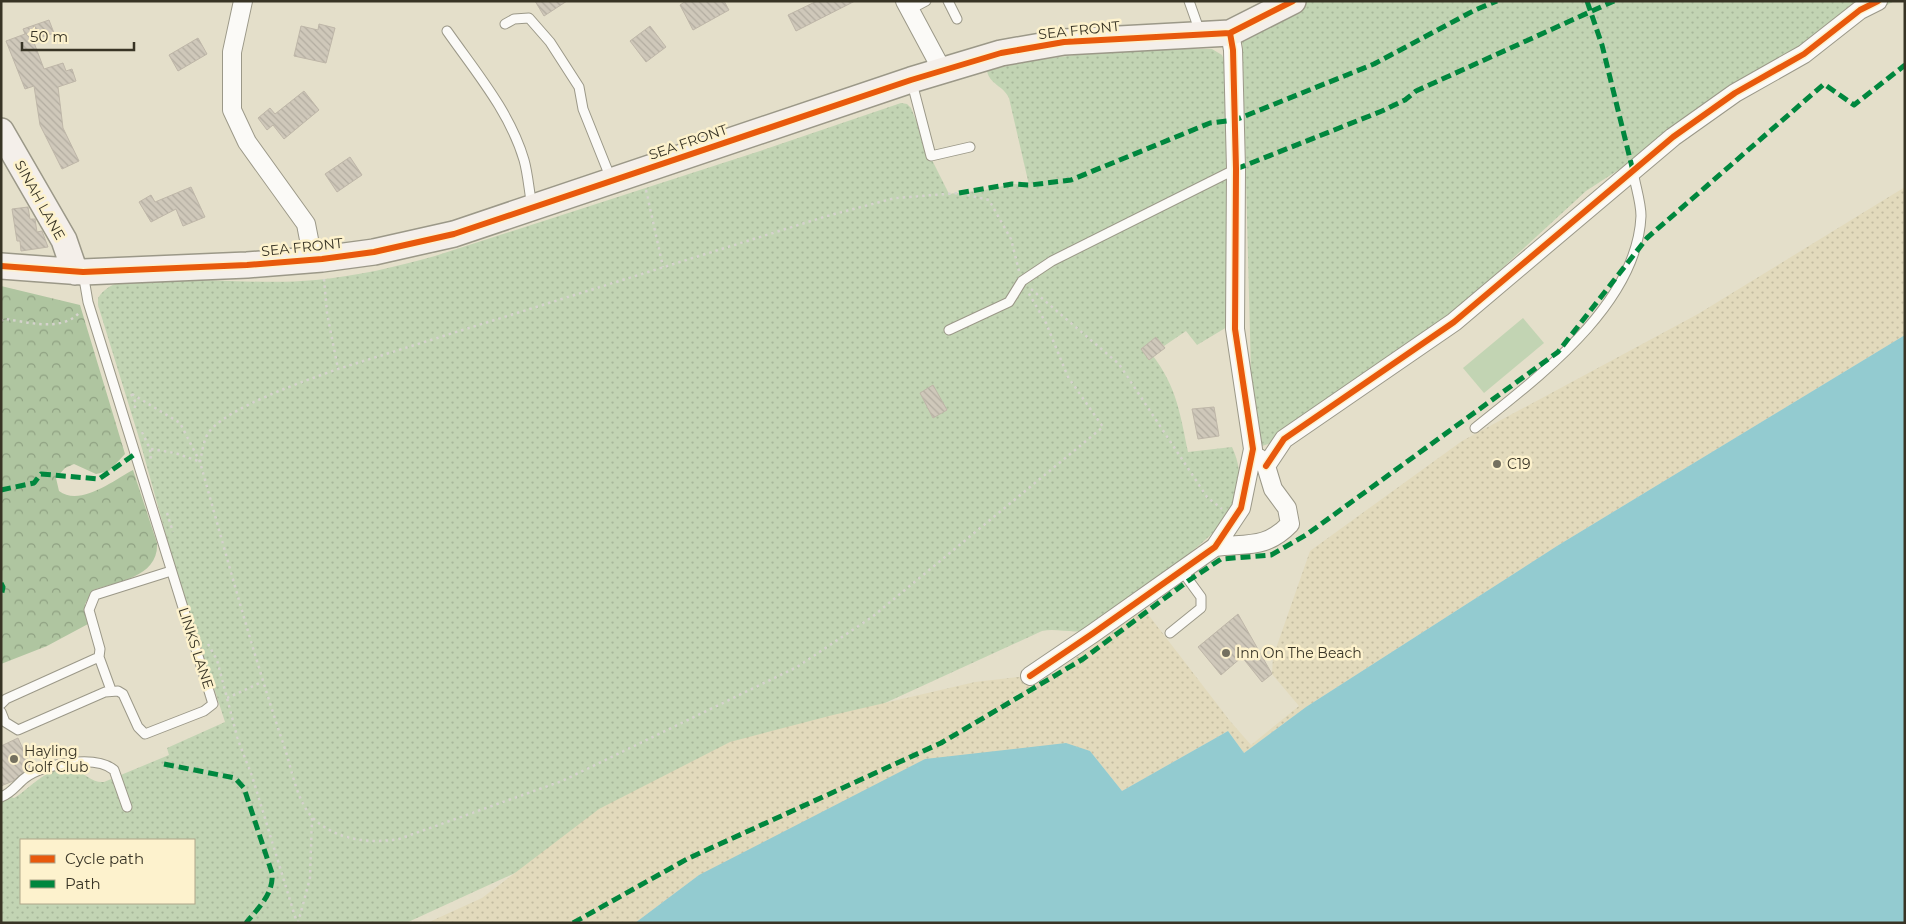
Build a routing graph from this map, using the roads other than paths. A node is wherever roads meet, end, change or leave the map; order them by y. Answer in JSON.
{"nodes":[{"id":1,"x":243,"y":1,"type":"edge"},
{"id":2,"x":926,"y":1,"type":"edge"},
{"id":3,"x":948,"y":1,"type":"edge"},
{"id":4,"x":1189,"y":1,"type":"edge"},
{"id":5,"x":1878,"y":1,"type":"edge"},
{"id":6,"x":1292,"y":2,"type":"edge"},
{"id":7,"x":907,"y":6,"type":"edge"},
{"id":8,"x":957,"y":19,"type":"dead end"},
{"id":9,"x":505,"y":24,"type":"dead end"},
{"id":10,"x":448,"y":31,"type":"dead end"},
{"id":11,"x":1230,"y":33,"type":"junction"},
{"id":12,"x":1200,"y":34,"type":"junction"},
{"id":13,"x":942,"y":70,"type":"junction"},
{"id":14,"x":911,"y":80,"type":"junction"},
{"id":15,"x":1,"y":131,"type":"edge"},
{"id":16,"x":970,"y":148,"type":"dead end"},
{"id":17,"x":1236,"y":169,"type":"junction"},
{"id":18,"x":1633,"y":171,"type":"junction"},
{"id":19,"x":612,"y":181,"type":"junction"},
{"id":20,"x":532,"y":208,"type":"junction"},
{"id":21,"x":317,"y":260,"type":"junction"},
{"id":22,"x":1,"y":266,"type":"edge"},
{"id":23,"x":79,"y":272,"type":"junction"},
{"id":24,"x":949,"y":330,"type":"dead end"},
{"id":25,"x":1475,"y":428,"type":"dead end"},
{"id":26,"x":1253,"y":449,"type":"junction"},
{"id":27,"x":1266,"y":466,"type":"junction"},
{"id":28,"x":1238,"y":514,"type":"junction"},
{"id":29,"x":1261,"y":544,"type":"junction"},
{"id":30,"x":1215,"y":546,"type":"junction"},
{"id":31,"x":171,"y":571,"type":"junction"},
{"id":32,"x":1182,"y":571,"type":"junction"},
{"id":33,"x":1170,"y":633,"type":"dead end"},
{"id":34,"x":99,"y":657,"type":"junction"},
{"id":35,"x":1030,"y":676,"type":"dead end"},
{"id":36,"x":111,"y":690,"type":"junction"},
{"id":37,"x":1,"y":704,"type":"edge"},
{"id":38,"x":1,"y":712,"type":"edge"},
{"id":39,"x":1,"y":797,"type":"edge"},
{"id":40,"x":127,"y":807,"type":"dead end"}],
"edges":[{"from":1,"to":21,"type":"street"},
{"from":2,"to":7,"type":"lane"},
{"from":3,"to":8,"type":"lane"},
{"from":4,"to":12,"type":"lane"},
{"from":5,"to":18,"type":"street"},
{"from":6,"to":11,"type":"street","name":"SEA FRONT"},
{"from":7,"to":13,"type":"street"},
{"from":9,"to":19,"type":"lane"},
{"from":10,"to":20,"type":"lane"},
{"from":11,"to":12,"type":"street","name":"SEA FRONT"},
{"from":11,"to":17,"type":"street"},
{"from":12,"to":13,"type":"street","name":"SEA FRONT"},
{"from":13,"to":14,"type":"street","name":"SEA FRONT"},
{"from":14,"to":16,"type":"lane"},
{"from":14,"to":19,"type":"street","name":"SEA FRONT"},
{"from":15,"to":23,"type":"street","name":"SINAH LANE"},
{"from":17,"to":24,"type":"lane"},
{"from":17,"to":26,"type":"street"},
{"from":18,"to":25,"type":"lane"},
{"from":18,"to":27,"type":"street"},
{"from":19,"to":20,"type":"street","name":"SEA FRONT"},
{"from":20,"to":21,"type":"street","name":"SEA FRONT"},
{"from":21,"to":23,"type":"street","name":"SEA FRONT"},
{"from":22,"to":23,"type":"street","name":"SEA FRONT"},
{"from":23,"to":31,"type":"lane","name":"LINKS LANE"},
{"from":26,"to":27,"type":"street"},
{"from":26,"to":28,"type":"street"},
{"from":27,"to":29,"type":"street"},
{"from":28,"to":29,"type":"street"},
{"from":28,"to":30,"type":"street"},
{"from":29,"to":30,"type":"street"},
{"from":30,"to":32,"type":"street"},
{"from":31,"to":34,"type":"lane"},
{"from":31,"to":36,"type":"lane","name":"LINKS LANE"},
{"from":32,"to":33,"type":"lane"},
{"from":32,"to":35,"type":"street"},
{"from":34,"to":36,"type":"lane"},
{"from":34,"to":37,"type":"lane"},
{"from":36,"to":38,"type":"lane"},
{"from":39,"to":40,"type":"lane"}]}
